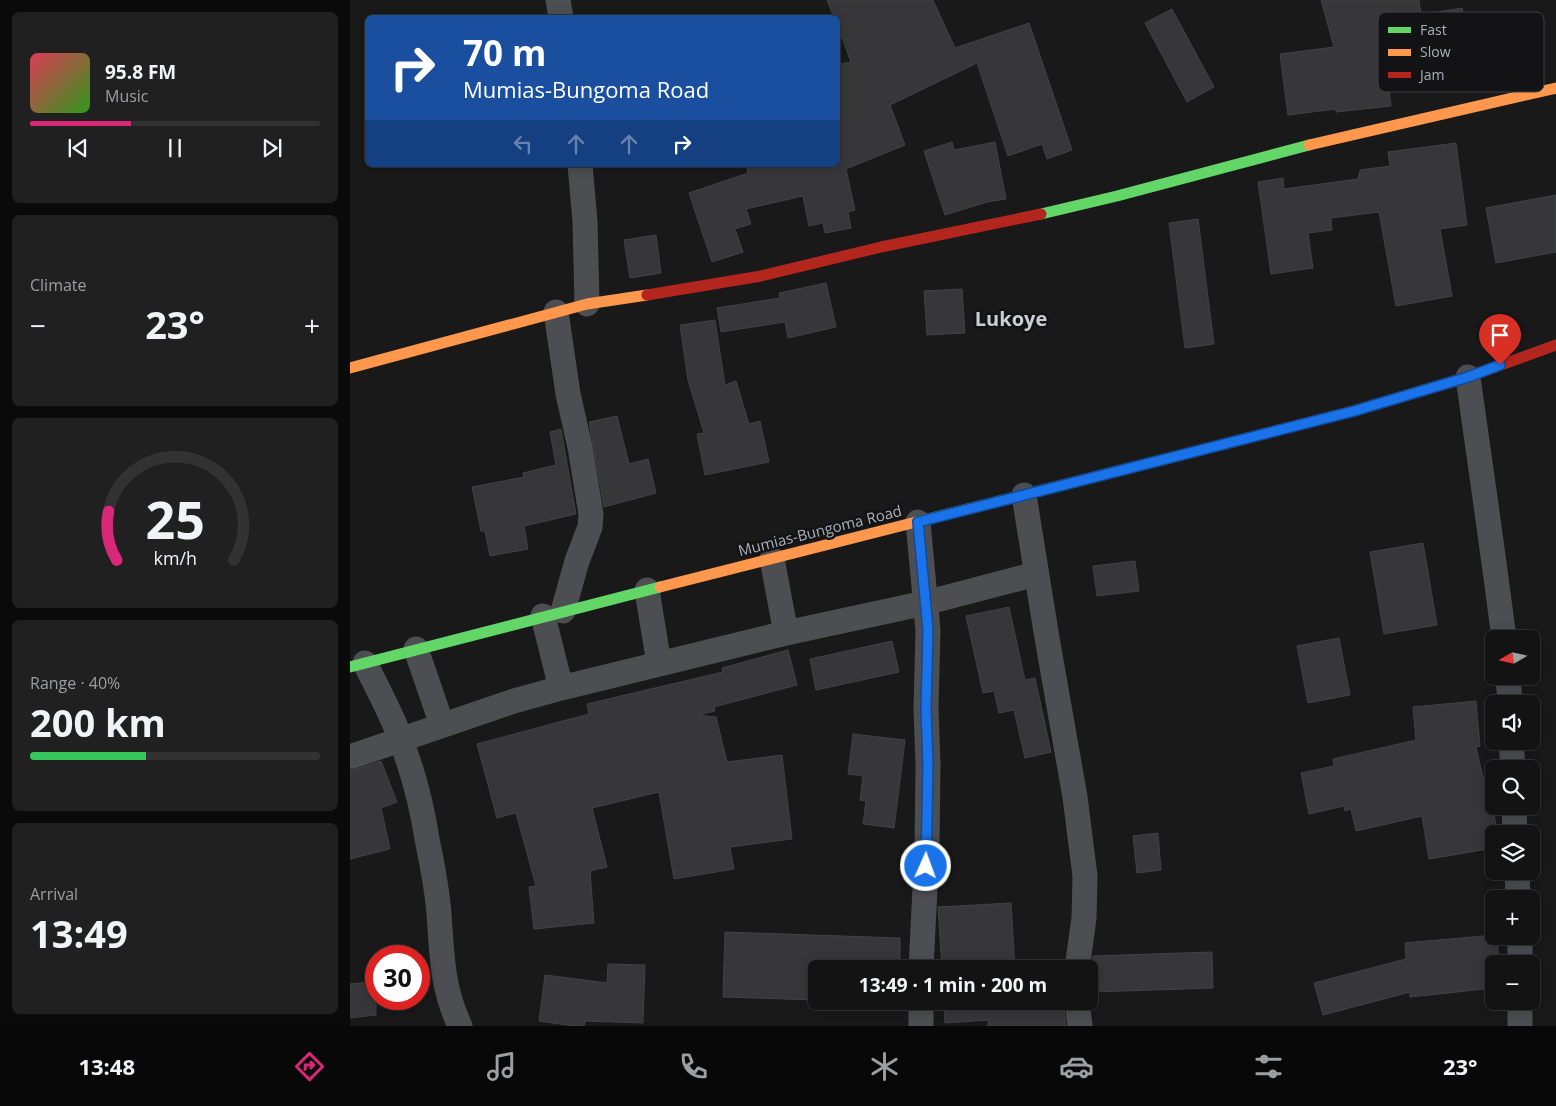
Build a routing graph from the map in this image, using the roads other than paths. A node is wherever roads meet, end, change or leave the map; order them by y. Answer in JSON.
{"nodes":[{"id":1,"x":558,"y":0,"type":"edge"},
{"id":2,"x":560,"y":15,"type":"edge"},
{"id":3,"x":1539,"y":92,"type":"edge"},
{"id":4,"x":580,"y":167,"type":"edge"},
{"id":5,"x":587,"y":304,"type":"junction"},
{"id":6,"x":556,"y":312,"type":"junction"},
{"id":7,"x":1556,"y":345,"type":"edge"},
{"id":8,"x":350,"y":368,"type":"edge"},
{"id":9,"x":1468,"y":377,"type":"junction"},
{"id":10,"x":1024,"y":495,"type":"junction"},
{"id":11,"x":918,"y":522,"type":"junction"},
{"id":12,"x":772,"y":559,"type":"junction"},
{"id":13,"x":1036,"y":574,"type":"junction"},
{"id":14,"x":647,"y":590,"type":"junction"},
{"id":15,"x":925,"y":603,"type":"junction"},
{"id":16,"x":553,"y":614,"type":"junction"},
{"id":17,"x":1503,"y":630,"type":"edge"},
{"id":18,"x":786,"y":634,"type":"junction"},
{"id":19,"x":416,"y":649,"type":"junction"},
{"id":20,"x":659,"y":664,"type":"junction"},
{"id":21,"x":358,"y":665,"type":"edge"},
{"id":22,"x":561,"y":688,"type":"junction"},
{"id":23,"x":442,"y":725,"type":"junction"},
{"id":24,"x":400,"y":739,"type":"junction"},
{"id":25,"x":350,"y":757,"type":"edge"},
{"id":26,"x":921,"y":960,"type":"edge"},
{"id":27,"x":1078,"y":960,"type":"edge"},
{"id":28,"x":921,"y":1010,"type":"edge"},
{"id":29,"x":1078,"y":1010,"type":"edge"},
{"id":30,"x":1520,"y":1010,"type":"edge"},
{"id":31,"x":460,"y":1026,"type":"edge"},
{"id":32,"x":922,"y":1026,"type":"edge"},
{"id":33,"x":1080,"y":1026,"type":"edge"},
{"id":34,"x":1520,"y":1026,"type":"edge"}],
"edges":[{"from":1,"to":2,"type":"street"},
{"from":3,"to":5,"type":"main road"},
{"from":4,"to":5,"type":"street"},
{"from":5,"to":6,"type":"main road"},
{"from":6,"to":8,"type":"main road"},
{"from":6,"to":16,"type":"street"},
{"from":7,"to":9,"type":"main road","name":"Mumias-Bungoma Road"},
{"from":9,"to":10,"type":"main road","name":"Mumias-Bungoma Road"},
{"from":9,"to":17,"type":"street"},
{"from":10,"to":11,"type":"main road","name":"Mumias-Bungoma Road"},
{"from":10,"to":13,"type":"street"},
{"from":11,"to":12,"type":"main road","name":"Mumias-Bungoma Road"},
{"from":11,"to":15,"type":"street"},
{"from":12,"to":14,"type":"main road","name":"Mumias-Bungoma Road"},
{"from":12,"to":18,"type":"street"},
{"from":13,"to":15,"type":"street"},
{"from":13,"to":27,"type":"street"},
{"from":14,"to":16,"type":"main road","name":"Mumias-Bungoma Road"},
{"from":14,"to":20,"type":"street"},
{"from":15,"to":18,"type":"street"},
{"from":15,"to":26,"type":"street"},
{"from":16,"to":19,"type":"main road","name":"Mumias-Bungoma Road"},
{"from":16,"to":22,"type":"street"},
{"from":18,"to":20,"type":"street"},
{"from":19,"to":21,"type":"main road","name":"Mumias-Bungoma Road"},
{"from":19,"to":23,"type":"street"},
{"from":20,"to":22,"type":"street"},
{"from":21,"to":24,"type":"street"},
{"from":22,"to":23,"type":"street"},
{"from":23,"to":24,"type":"street"},
{"from":24,"to":25,"type":"street"},
{"from":24,"to":31,"type":"street"},
{"from":28,"to":32,"type":"street"},
{"from":29,"to":33,"type":"street"},
{"from":30,"to":34,"type":"street"}]}
